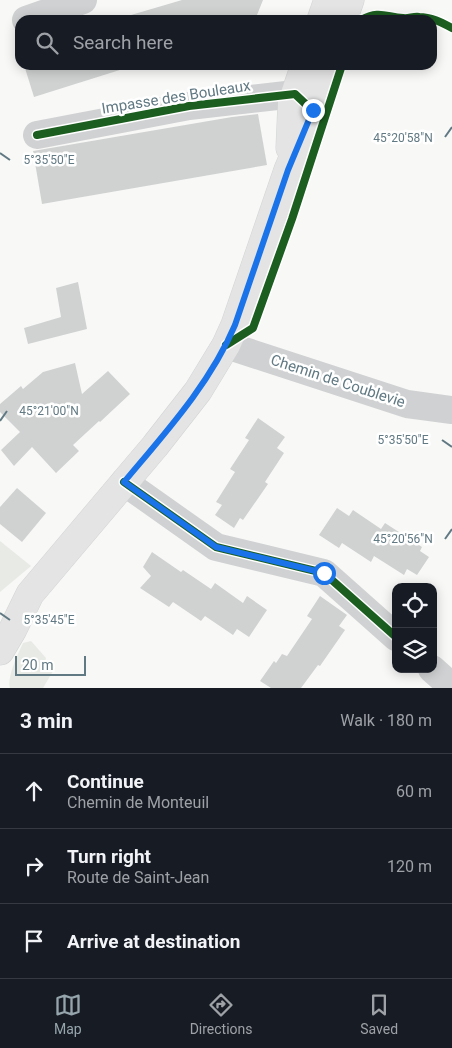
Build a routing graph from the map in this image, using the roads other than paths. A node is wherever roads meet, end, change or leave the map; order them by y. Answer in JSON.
{"nodes":[{"id":1,"x":83,"y":0,"type":"edge"},
{"id":2,"x":328,"y":0,"type":"edge"},
{"id":3,"x":350,"y":0,"type":"edge"},
{"id":4,"x":40,"y":15,"type":"edge"},
{"id":5,"x":323,"y":15,"type":"edge"},
{"id":6,"x":346,"y":15,"type":"edge"},
{"id":7,"x":306,"y":70,"type":"edge"},
{"id":8,"x":325,"y":70,"type":"edge"},
{"id":9,"x":304,"y":102,"type":"junction"},
{"id":10,"x":37,"y":135,"type":"dead end"},
{"id":11,"x":226,"y":345,"type":"junction"},
{"id":12,"x":452,"y":410,"type":"edge"},
{"id":13,"x":124,"y":482,"type":"junction"},
{"id":14,"x":10,"y":605,"type":"edge"},
{"id":15,"x":392,"y":633,"type":"edge"},
{"id":16,"x":0,"y":651,"type":"edge"},
{"id":17,"x":436,"y":673,"type":"edge"},
{"id":18,"x":451,"y":688,"type":"edge"}],
"edges":[{"from":1,"to":4,"type":"street"},
{"from":2,"to":5,"type":"main road"},
{"from":3,"to":6,"type":"main road"},
{"from":7,"to":9,"type":"main road"},
{"from":8,"to":9,"type":"main road"},
{"from":9,"to":10,"type":"street","name":"Impasse des Bouleaux"},
{"from":9,"to":11,"type":"main road"},
{"from":11,"to":12,"type":"street","name":"Chemin de Coublevie"},
{"from":11,"to":13,"type":"main road"},
{"from":13,"to":14,"type":"main road"},
{"from":13,"to":15,"type":"street"},
{"from":14,"to":16,"type":"main road"},
{"from":17,"to":18,"type":"street"}]}
